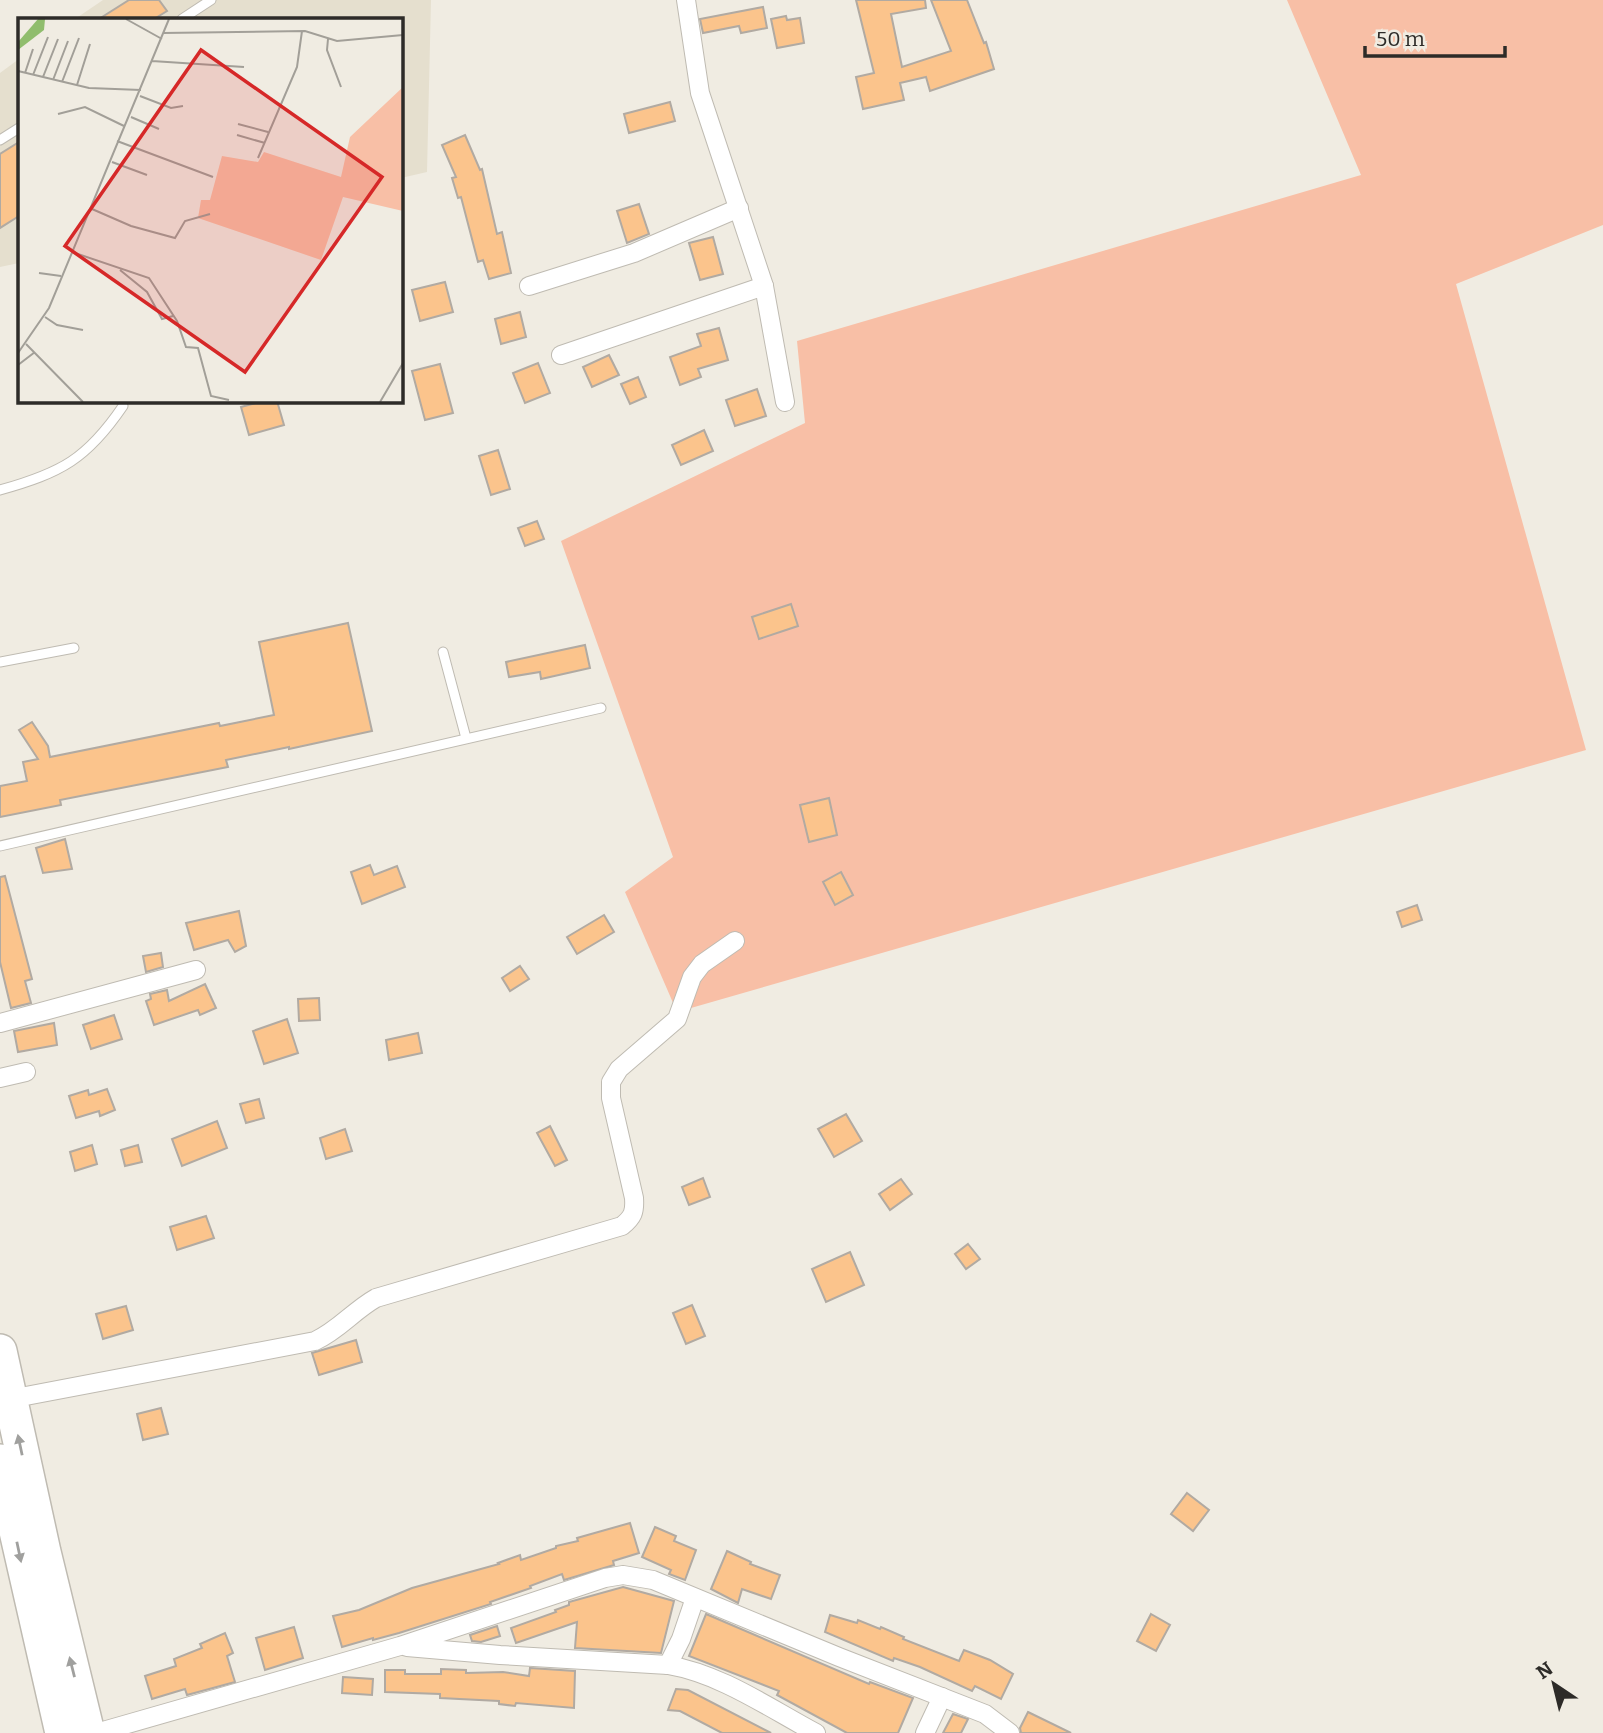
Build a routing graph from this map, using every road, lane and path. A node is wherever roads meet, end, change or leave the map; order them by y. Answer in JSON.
{"nodes":[{"id":1,"x":211,"y":0,"type":"edge"},
{"id":2,"x":686,"y":0,"type":"edge"},
{"id":3,"x":184,"y":18,"type":"edge"},
{"id":4,"x":18,"y":129,"type":"edge"},
{"id":5,"x":0,"y":141,"type":"edge"},
{"id":6,"x":739,"y":208,"type":"junction"},
{"id":7,"x":529,"y":286,"type":"dead end"},
{"id":8,"x":764,"y":286,"type":"junction"},
{"id":9,"x":561,"y":355,"type":"dead end"},
{"id":10,"x":785,"y":402,"type":"dead end"},
{"id":11,"x":123,"y":406,"type":"dead end"},
{"id":12,"x":0,"y":490,"type":"edge"},
{"id":13,"x":74,"y":648,"type":"dead end"},
{"id":14,"x":443,"y":652,"type":"dead end"},
{"id":15,"x":0,"y":662,"type":"edge"},
{"id":16,"x":601,"y":708,"type":"dead end"},
{"id":17,"x":466,"y":738,"type":"junction"},
{"id":18,"x":0,"y":846,"type":"edge"},
{"id":19,"x":735,"y":941,"type":"dead end"},
{"id":20,"x":196,"y":970,"type":"dead end"},
{"id":21,"x":0,"y":1023,"type":"edge"},
{"id":22,"x":26,"y":1072,"type":"dead end"},
{"id":23,"x":0,"y":1078,"type":"edge"},
{"id":24,"x":4,"y":1377,"type":"edge"},
{"id":25,"x":0,"y":1461,"type":"edge"},
{"id":26,"x":695,"y":1598,"type":"junction"},
{"id":27,"x":400,"y":1646,"type":"junction"},
{"id":28,"x":668,"y":1665,"type":"junction"},
{"id":29,"x":942,"y":1697,"type":"junction"},
{"id":30,"x":62,"y":1733,"type":"edge"},
{"id":31,"x":88,"y":1733,"type":"edge"},
{"id":32,"x":96,"y":1733,"type":"edge"},
{"id":33,"x":816,"y":1733,"type":"edge"},
{"id":34,"x":925,"y":1733,"type":"edge"},
{"id":35,"x":1010,"y":1733,"type":"edge"}],
"edges":[{"from":1,"to":3,"type":"lane"},
{"from":2,"to":6,"type":"street"},
{"from":4,"to":5,"type":"lane"},
{"from":6,"to":7,"type":"street"},
{"from":6,"to":8,"type":"street"},
{"from":8,"to":9,"type":"street"},
{"from":8,"to":10,"type":"street"},
{"from":11,"to":12,"type":"lane"},
{"from":13,"to":15,"type":"lane"},
{"from":14,"to":17,"type":"lane"},
{"from":16,"to":17,"type":"lane"},
{"from":17,"to":18,"type":"lane"},
{"from":19,"to":24,"type":"street"},
{"from":20,"to":21,"type":"street"},
{"from":22,"to":23,"type":"street"},
{"from":31,"to":24,"type":"highway","one_way":true},
{"from":25,"to":30,"type":"highway","one_way":true},
{"from":26,"to":27,"type":"street"},
{"from":26,"to":28,"type":"street"},
{"from":26,"to":29,"type":"street"},
{"from":27,"to":28,"type":"street"},
{"from":27,"to":32,"type":"street"},
{"from":28,"to":33,"type":"street"},
{"from":29,"to":34,"type":"street"},
{"from":29,"to":35,"type":"street"}]}
